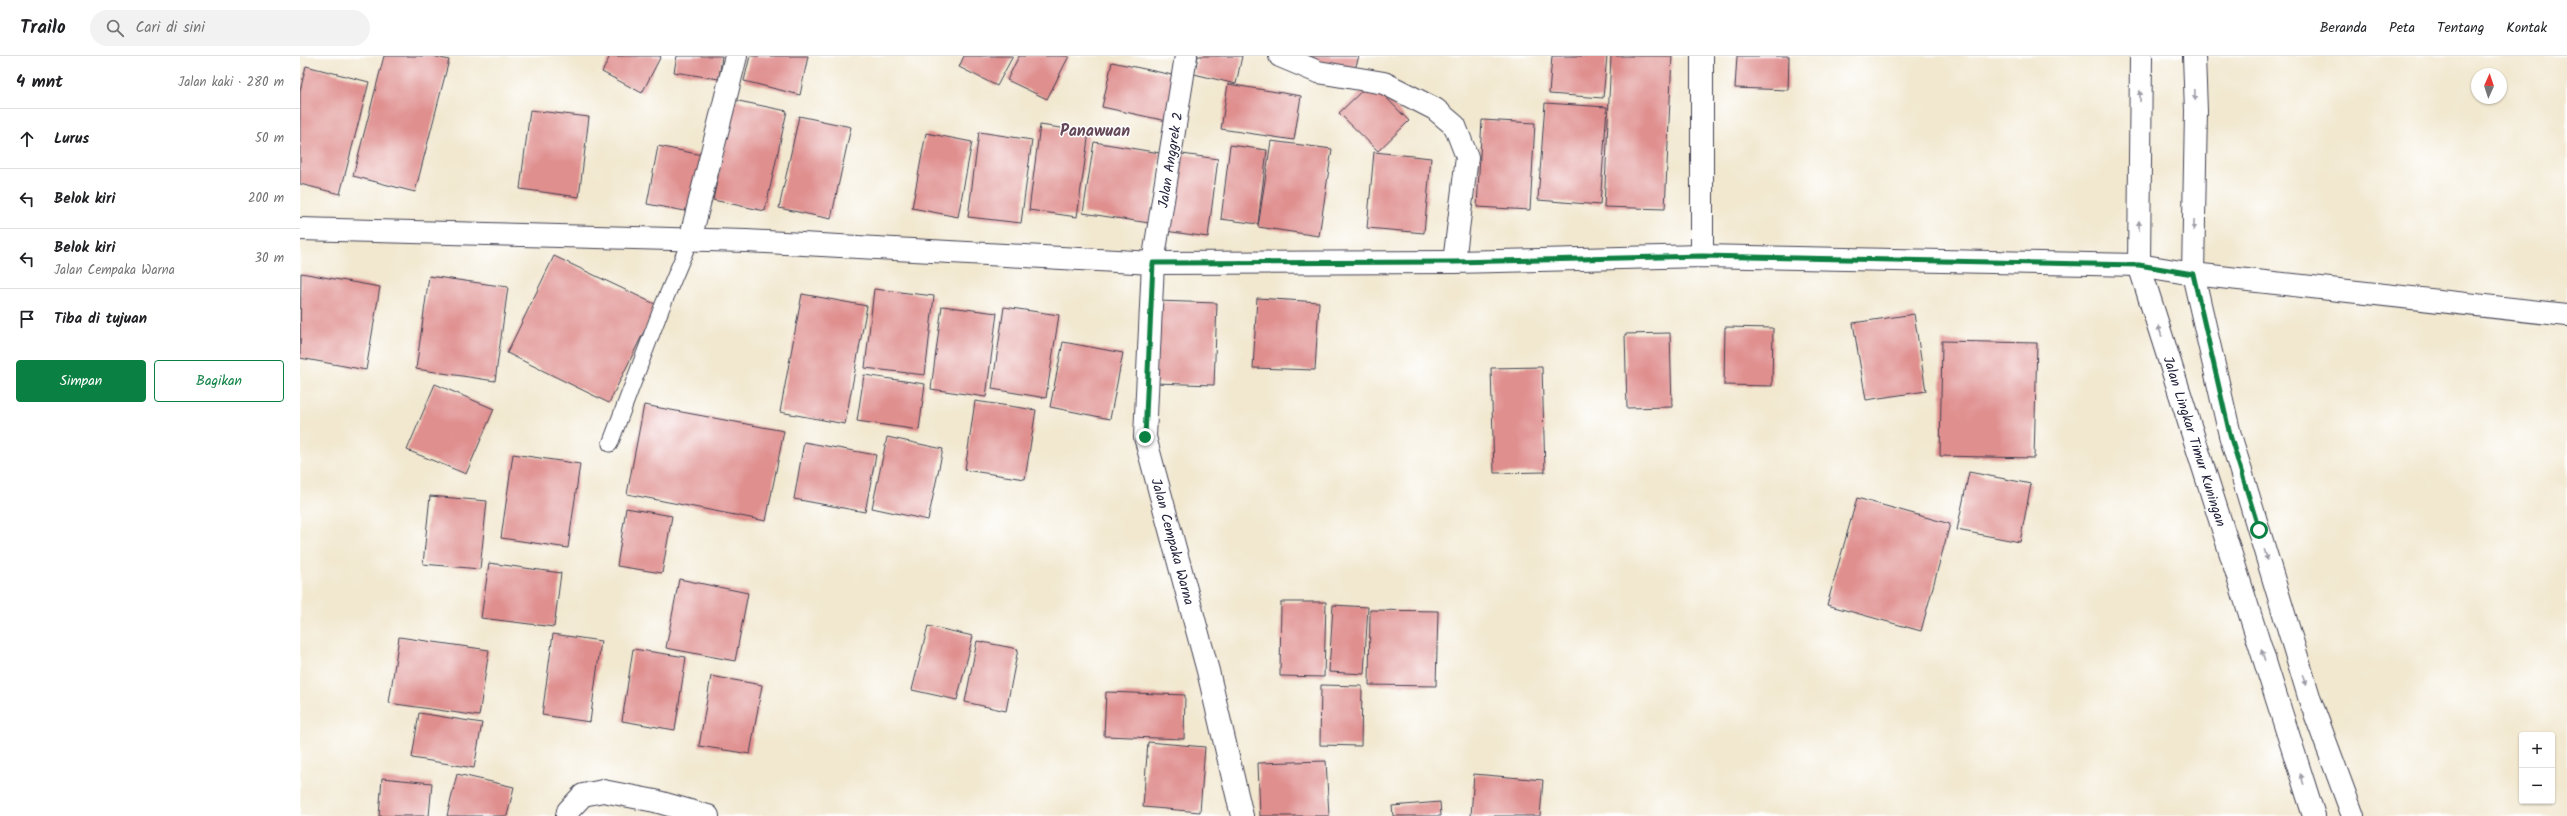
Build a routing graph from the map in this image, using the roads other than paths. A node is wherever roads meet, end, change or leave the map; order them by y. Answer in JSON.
{"nodes":[{"id":1,"x":736,"y":56,"type":"edge"},
{"id":2,"x":1186,"y":56,"type":"edge"},
{"id":3,"x":1280,"y":56,"type":"edge"},
{"id":4,"x":1702,"y":56,"type":"edge"},
{"id":5,"x":2141,"y":56,"type":"edge"},
{"id":6,"x":2194,"y":56,"type":"edge"},
{"id":7,"x":300,"y":229,"type":"edge"},
{"id":8,"x":690,"y":240,"type":"junction"},
{"id":9,"x":1702,"y":256,"type":"junction"},
{"id":10,"x":1454,"y":262,"type":"junction"},
{"id":11,"x":1153,"y":263,"type":"junction"},
{"id":12,"x":2139,"y":265,"type":"junction"},
{"id":13,"x":2193,"y":274,"type":"junction"},
{"id":14,"x":2567,"y":315,"type":"edge"},
{"id":15,"x":610,"y":444,"type":"dead end"},
{"id":16,"x":567,"y":816,"type":"edge"},
{"id":17,"x":708,"y":816,"type":"edge"},
{"id":18,"x":1242,"y":816,"type":"edge"},
{"id":19,"x":2314,"y":816,"type":"edge"},
{"id":20,"x":2353,"y":816,"type":"edge"}],
"edges":[{"from":1,"to":8,"type":"street"},
{"from":2,"to":11,"type":"street","name":"Jalan Anggrek 2"},
{"from":3,"to":10,"type":"street"},
{"from":4,"to":9,"type":"street"},
{"from":12,"to":5,"type":"street","name":"Jalan Lingkar Timur Kuningan","one_way":true},
{"from":6,"to":13,"type":"street","one_way":true},
{"from":7,"to":8,"type":"street"},
{"from":8,"to":11,"type":"street"},
{"from":8,"to":15,"type":"lane"},
{"from":9,"to":10,"type":"street"},
{"from":9,"to":12,"type":"street"},
{"from":10,"to":11,"type":"street"},
{"from":11,"to":18,"type":"street","name":"Jalan Cempaka Warna"},
{"from":12,"to":13,"type":"street"},
{"from":19,"to":12,"type":"street","name":"Jalan Lingkar Timur Kuningan","one_way":true},
{"from":13,"to":14,"type":"street"},
{"from":13,"to":20,"type":"street","one_way":true},
{"from":16,"to":17,"type":"street"}]}
